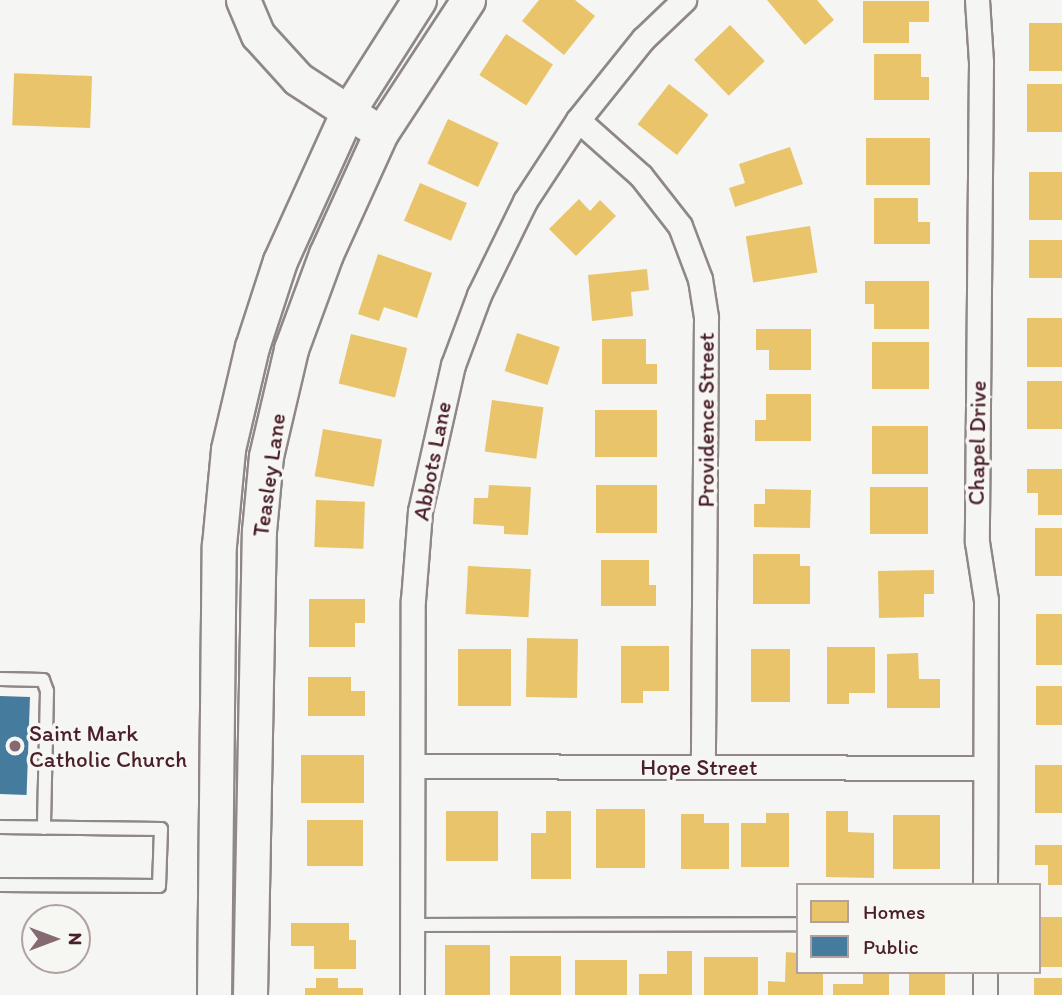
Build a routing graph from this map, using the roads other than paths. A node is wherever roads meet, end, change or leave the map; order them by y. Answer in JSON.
{"nodes":[{"id":1,"x":243,"y":0,"type":"edge"},
{"id":2,"x":419,"y":0,"type":"edge"},
{"id":3,"x":468,"y":0,"type":"edge"},
{"id":4,"x":684,"y":0,"type":"edge"},
{"id":5,"x":977,"y":0,"type":"edge"},
{"id":6,"x":347,"y":113,"type":"junction"},
{"id":7,"x":578,"y":120,"type":"junction"},
{"id":8,"x":381,"y":132,"type":"junction"},
{"id":9,"x":0,"y":679,"type":"edge"},
{"id":10,"x":413,"y":766,"type":"junction"},
{"id":11,"x":703,"y":766,"type":"junction"},
{"id":12,"x":985,"y":768,"type":"junction"},
{"id":13,"x":0,"y":827,"type":"edge"},
{"id":14,"x":44,"y":828,"type":"junction"},
{"id":15,"x":985,"y":883,"type":"edge"},
{"id":16,"x":0,"y":885,"type":"edge"},
{"id":17,"x":796,"y":924,"type":"edge"},
{"id":18,"x":413,"y":925,"type":"junction"},
{"id":19,"x":985,"y":974,"type":"edge"},
{"id":20,"x":214,"y":995,"type":"edge"},
{"id":21,"x":250,"y":995,"type":"edge"},
{"id":22,"x":412,"y":995,"type":"edge"},
{"id":23,"x":985,"y":995,"type":"edge"}],
"edges":[{"from":1,"to":6,"type":"main road"},
{"from":2,"to":6,"type":"main road","name":"Teasley Lane"},
{"from":3,"to":8,"type":"main road","name":"Teasley Lane"},
{"from":4,"to":7,"type":"street","name":"Abbots Lane"},
{"from":5,"to":12,"type":"street","name":"Chapel Drive"},
{"from":6,"to":8,"type":"main road"},
{"from":6,"to":20,"type":"main road","name":"Teasley Lane"},
{"from":7,"to":10,"type":"street","name":"Abbots Lane"},
{"from":7,"to":11,"type":"street","name":"Providence Street"},
{"from":8,"to":21,"type":"main road","name":"Teasley Lane"},
{"from":9,"to":14,"type":"lane"},
{"from":10,"to":11,"type":"street","name":"Hope Street"},
{"from":10,"to":18,"type":"street","name":"Abbots Lane"},
{"from":11,"to":12,"type":"street","name":"Hope Street"},
{"from":12,"to":15,"type":"street","name":"Chapel Drive"},
{"from":13,"to":14,"type":"lane"},
{"from":14,"to":16,"type":"lane"},
{"from":17,"to":18,"type":"lane"},
{"from":18,"to":22,"type":"street","name":"Abbots Lane"},
{"from":19,"to":23,"type":"street"}]}
